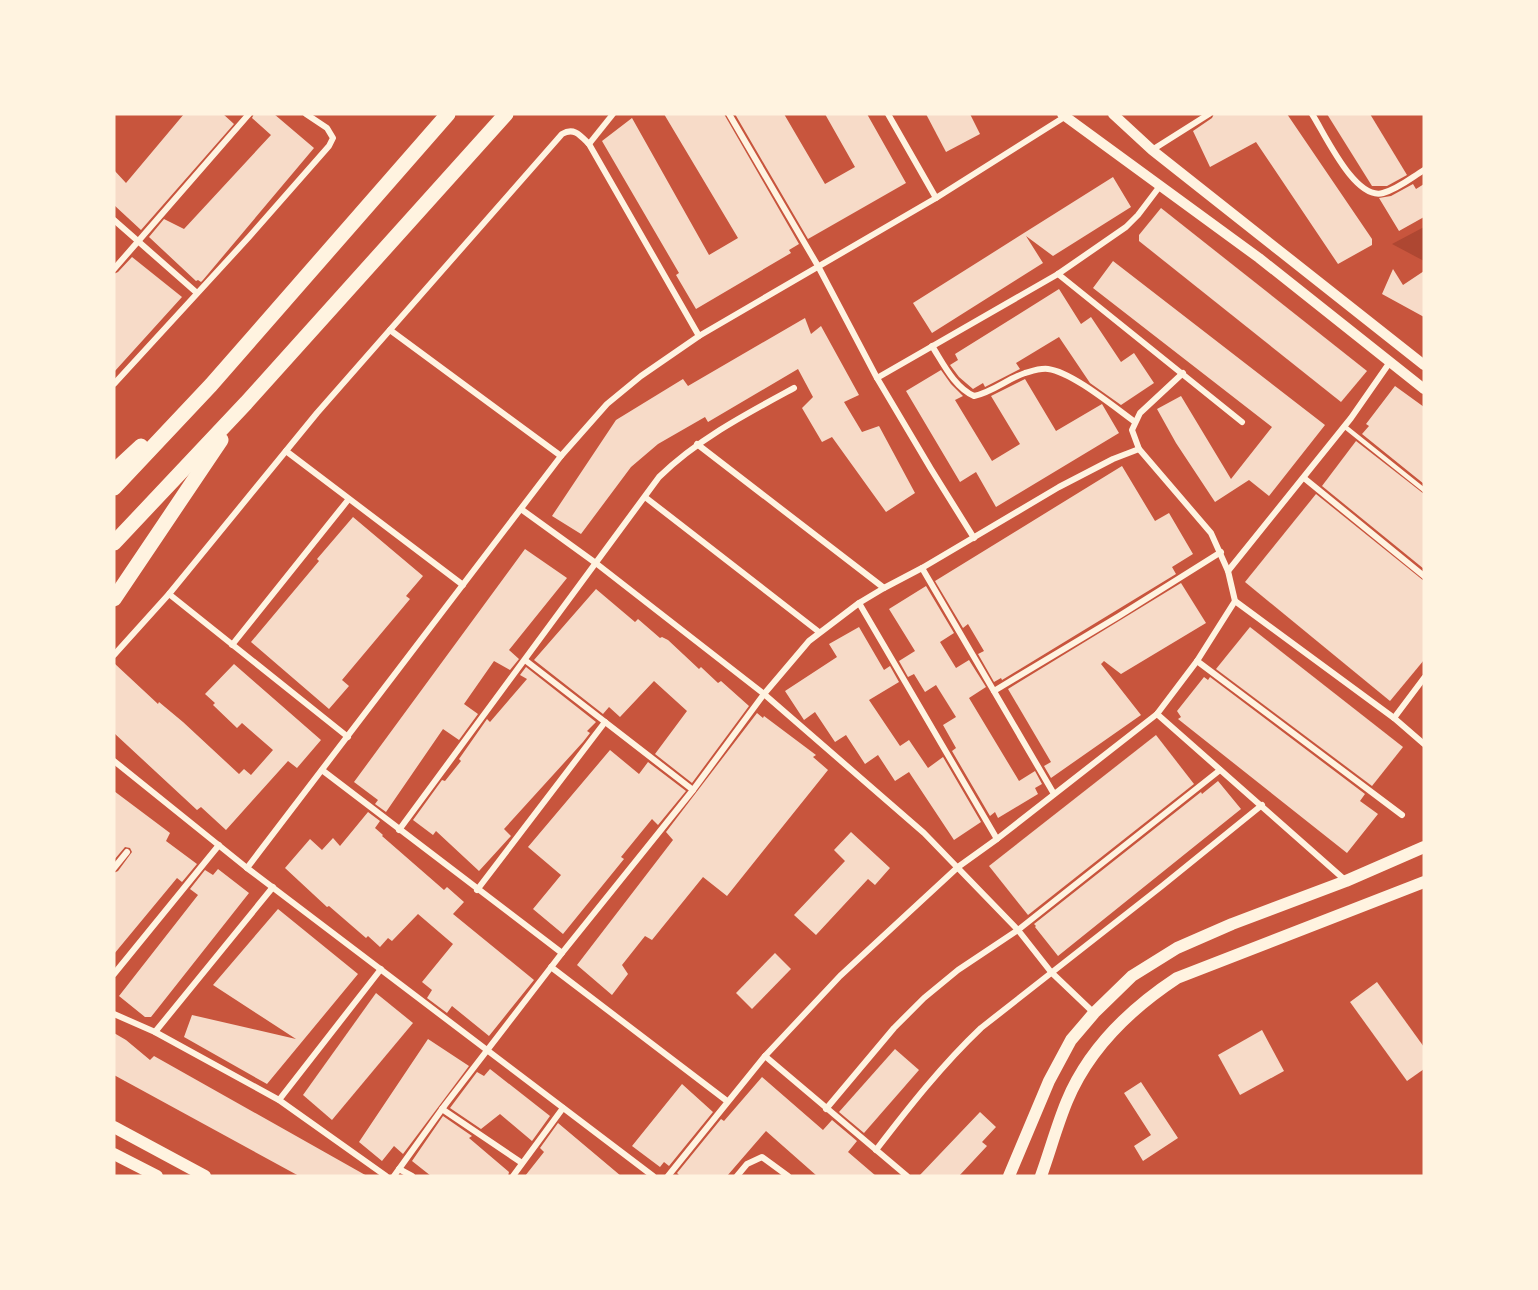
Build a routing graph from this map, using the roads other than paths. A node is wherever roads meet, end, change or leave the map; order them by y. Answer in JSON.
{"nodes":[{"id":1,"x":249,"y":114,"type":"edge"},
{"id":2,"x":306,"y":114,"type":"edge"},
{"id":3,"x":448,"y":114,"type":"edge"},
{"id":4,"x":506,"y":114,"type":"edge"},
{"id":5,"x":613,"y":114,"type":"edge"},
{"id":6,"x":729,"y":114,"type":"edge"},
{"id":7,"x":888,"y":114,"type":"edge"},
{"id":8,"x":1113,"y":114,"type":"edge"},
{"id":9,"x":1209,"y":114,"type":"edge"},
{"id":10,"x":1312,"y":114,"type":"edge"},
{"id":11,"x":1065,"y":115,"type":"edge"},
{"id":12,"x":589,"y":144,"type":"junction"},
{"id":13,"x":1152,"y":150,"type":"junction"},
{"id":14,"x":1424,"y":170,"type":"edge"},
{"id":15,"x":1160,"y":186,"type":"junction"},
{"id":16,"x":936,"y":198,"type":"junction"},
{"id":17,"x":114,"y":220,"type":"edge"},
{"id":18,"x":139,"y":241,"type":"junction"},
{"id":19,"x":818,"y":266,"type":"junction"},
{"id":20,"x":114,"y":268,"type":"edge"},
{"id":21,"x":1058,"y":274,"type":"junction"},
{"id":22,"x":197,"y":293,"type":"junction"},
{"id":23,"x":390,"y":330,"type":"junction"},
{"id":24,"x":699,"y":336,"type":"junction"},
{"id":25,"x":932,"y":346,"type":"junction"},
{"id":26,"x":1390,"y":362,"type":"junction"},
{"id":27,"x":1424,"y":365,"type":"edge"},
{"id":28,"x":1183,"y":373,"type":"junction"},
{"id":29,"x":877,"y":378,"type":"junction"},
{"id":30,"x":114,"y":384,"type":"edge"},
{"id":31,"x":211,"y":385,"type":"junction"},
{"id":32,"x":794,"y":388,"type":"dead end"},
{"id":33,"x":1424,"y":389,"type":"edge"},
{"id":34,"x":246,"y":403,"type":"junction"},
{"id":35,"x":1135,"y":422,"type":"junction"},
{"id":36,"x":1242,"y":422,"type":"dead end"},
{"id":37,"x":1344,"y":426,"type":"junction"},
{"id":38,"x":697,"y":444,"type":"junction"},
{"id":39,"x":1139,"y":450,"type":"junction"},
{"id":40,"x":286,"y":451,"type":"junction"},
{"id":41,"x":561,"y":456,"type":"junction"},
{"id":42,"x":114,"y":471,"type":"edge"},
{"id":43,"x":1304,"y":478,"type":"junction"},
{"id":44,"x":114,"y":488,"type":"edge"},
{"id":45,"x":1424,"y":490,"type":"edge"},
{"id":46,"x":645,"y":497,"type":"junction"},
{"id":47,"x":348,"y":500,"type":"junction"},
{"id":48,"x":521,"y":509,"type":"junction"},
{"id":49,"x":974,"y":538,"type":"junction"},
{"id":50,"x":114,"y":543,"type":"edge"},
{"id":51,"x":1221,"y":552,"type":"junction"},
{"id":52,"x":597,"y":564,"type":"junction"},
{"id":53,"x":922,"y":568,"type":"junction"},
{"id":54,"x":1228,"y":571,"type":"junction"},
{"id":55,"x":1424,"y":576,"type":"edge"},
{"id":56,"x":463,"y":585,"type":"junction"},
{"id":57,"x":884,"y":588,"type":"junction"},
{"id":58,"x":169,"y":594,"type":"junction"},
{"id":59,"x":114,"y":599,"type":"edge"},
{"id":60,"x":1234,"y":601,"type":"junction"},
{"id":61,"x":858,"y":603,"type":"junction"},
{"id":62,"x":819,"y":632,"type":"junction"},
{"id":63,"x":232,"y":645,"type":"junction"},
{"id":64,"x":114,"y":655,"type":"edge"},
{"id":65,"x":525,"y":660,"type":"junction"},
{"id":66,"x":1197,"y":661,"type":"junction"},
{"id":67,"x":1424,"y":678,"type":"edge"},
{"id":68,"x":994,"y":691,"type":"junction"},
{"id":69,"x":764,"y":694,"type":"junction"},
{"id":70,"x":1157,"y":714,"type":"junction"},
{"id":71,"x":1394,"y":718,"type":"junction"},
{"id":72,"x":605,"y":722,"type":"junction"},
{"id":73,"x":348,"y":737,"type":"junction"},
{"id":74,"x":1424,"y":744,"type":"edge"},
{"id":75,"x":115,"y":763,"type":"edge"},
{"id":76,"x":322,"y":770,"type":"junction"},
{"id":77,"x":1220,"y":770,"type":"junction"},
{"id":78,"x":693,"y":790,"type":"junction"},
{"id":79,"x":1054,"y":794,"type":"junction"},
{"id":80,"x":1262,"y":805,"type":"junction"},
{"id":81,"x":1402,"y":815,"type":"dead end"},
{"id":82,"x":399,"y":830,"type":"junction"},
{"id":83,"x":997,"y":839,"type":"junction"},
{"id":84,"x":219,"y":845,"type":"junction"},
{"id":85,"x":1424,"y":847,"type":"edge"},
{"id":86,"x":127,"y":852,"type":"dead end"},
{"id":87,"x":958,"y":867,"type":"junction"},
{"id":88,"x":114,"y":868,"type":"edge"},
{"id":89,"x":248,"y":868,"type":"junction"},
{"id":90,"x":1346,"y":881,"type":"junction"},
{"id":91,"x":1424,"y":882,"type":"edge"},
{"id":92,"x":273,"y":887,"type":"junction"},
{"id":93,"x":477,"y":890,"type":"junction"},
{"id":94,"x":1018,"y":930,"type":"junction"},
{"id":95,"x":562,"y":953,"type":"junction"},
{"id":96,"x":551,"y":967,"type":"junction"},
{"id":97,"x":381,"y":969,"type":"junction"},
{"id":98,"x":1051,"y":972,"type":"junction"},
{"id":99,"x":114,"y":974,"type":"edge"},
{"id":100,"x":1094,"y":1013,"type":"junction"},
{"id":101,"x":114,"y":1014,"type":"edge"},
{"id":102,"x":155,"y":1032,"type":"junction"},
{"id":103,"x":487,"y":1051,"type":"junction"},
{"id":104,"x":765,"y":1056,"type":"junction"},
{"id":105,"x":279,"y":1100,"type":"junction"},
{"id":106,"x":727,"y":1101,"type":"junction"},
{"id":107,"x":563,"y":1108,"type":"junction"},
{"id":108,"x":442,"y":1109,"type":"junction"},
{"id":109,"x":826,"y":1109,"type":"junction"},
{"id":110,"x":114,"y":1127,"type":"edge"},
{"id":111,"x":876,"y":1150,"type":"junction"},
{"id":112,"x":114,"y":1154,"type":"edge"},
{"id":113,"x":522,"y":1163,"type":"junction"},
{"id":114,"x":399,"y":1169,"type":"junction"},
{"id":115,"x":157,"y":1176,"type":"edge"},
{"id":116,"x":205,"y":1176,"type":"edge"},
{"id":117,"x":386,"y":1176,"type":"edge"},
{"id":118,"x":394,"y":1176,"type":"edge"},
{"id":119,"x":412,"y":1176,"type":"edge"},
{"id":120,"x":513,"y":1176,"type":"edge"},
{"id":121,"x":653,"y":1176,"type":"edge"},
{"id":122,"x":668,"y":1176,"type":"edge"},
{"id":123,"x":737,"y":1176,"type":"edge"},
{"id":124,"x":788,"y":1176,"type":"edge"},
{"id":125,"x":907,"y":1176,"type":"edge"},
{"id":126,"x":1009,"y":1176,"type":"edge"},
{"id":127,"x":1041,"y":1176,"type":"edge"}],
"edges":[{"from":1,"to":18,"type":"street"},
{"from":2,"to":22,"type":"street"},
{"from":3,"to":31,"type":"highway"},
{"from":4,"to":34,"type":"highway"},
{"from":5,"to":12,"type":"street"},
{"from":6,"to":19,"type":"street"},
{"from":7,"to":16,"type":"street"},
{"from":8,"to":13,"type":"street"},
{"from":9,"to":13,"type":"street"},
{"from":10,"to":14,"type":"street"},
{"from":11,"to":15,"type":"street"},
{"from":11,"to":16,"type":"street"},
{"from":12,"to":23,"type":"street"},
{"from":12,"to":24,"type":"street"},
{"from":13,"to":27,"type":"street"},
{"from":15,"to":21,"type":"street"},
{"from":15,"to":26,"type":"street"},
{"from":16,"to":19,"type":"street"},
{"from":17,"to":18,"type":"street"},
{"from":18,"to":20,"type":"street"},
{"from":18,"to":22,"type":"street"},
{"from":19,"to":24,"type":"street"},
{"from":19,"to":29,"type":"street"},
{"from":21,"to":25,"type":"street"},
{"from":21,"to":28,"type":"street"},
{"from":22,"to":30,"type":"street"},
{"from":23,"to":40,"type":"street"},
{"from":23,"to":41,"type":"street"},
{"from":24,"to":41,"type":"street"},
{"from":25,"to":29,"type":"street"},
{"from":25,"to":35,"type":"street"},
{"from":26,"to":33,"type":"street"},
{"from":26,"to":37,"type":"street"},
{"from":28,"to":35,"type":"street"},
{"from":28,"to":36,"type":"street"},
{"from":29,"to":49,"type":"street"},
{"from":31,"to":42,"type":"highway"},
{"from":31,"to":44,"type":"highway"},
{"from":32,"to":38,"type":"street"},
{"from":34,"to":50,"type":"highway"},
{"from":34,"to":59,"type":"highway"},
{"from":35,"to":39,"type":"street"},
{"from":37,"to":43,"type":"street"},
{"from":37,"to":45,"type":"lane"},
{"from":38,"to":46,"type":"street"},
{"from":38,"to":57,"type":"street"},
{"from":39,"to":49,"type":"street"},
{"from":39,"to":51,"type":"street"},
{"from":40,"to":47,"type":"street"},
{"from":40,"to":58,"type":"street"},
{"from":41,"to":48,"type":"street"},
{"from":43,"to":54,"type":"street"},
{"from":43,"to":55,"type":"street"},
{"from":46,"to":52,"type":"street"},
{"from":46,"to":62,"type":"street"},
{"from":47,"to":56,"type":"street"},
{"from":47,"to":63,"type":"street"},
{"from":48,"to":52,"type":"street"},
{"from":48,"to":56,"type":"street"},
{"from":49,"to":53,"type":"street"},
{"from":51,"to":54,"type":"street"},
{"from":51,"to":68,"type":"street"},
{"from":52,"to":65,"type":"street"},
{"from":52,"to":69,"type":"street"},
{"from":53,"to":57,"type":"street"},
{"from":53,"to":68,"type":"street"},
{"from":54,"to":60,"type":"street"},
{"from":56,"to":73,"type":"street"},
{"from":57,"to":61,"type":"street"},
{"from":58,"to":63,"type":"street"},
{"from":58,"to":64,"type":"street"},
{"from":60,"to":66,"type":"street"},
{"from":60,"to":71,"type":"street"},
{"from":61,"to":62,"type":"street"},
{"from":61,"to":83,"type":"street"},
{"from":62,"to":69,"type":"street"},
{"from":63,"to":73,"type":"street"},
{"from":65,"to":72,"type":"street"},
{"from":65,"to":82,"type":"street"},
{"from":66,"to":70,"type":"street"},
{"from":66,"to":81,"type":"street"},
{"from":67,"to":71,"type":"street"},
{"from":68,"to":79,"type":"street"},
{"from":69,"to":78,"type":"street"},
{"from":69,"to":87,"type":"street"},
{"from":70,"to":77,"type":"street"},
{"from":70,"to":79,"type":"street"},
{"from":71,"to":74,"type":"street"},
{"from":72,"to":78,"type":"street"},
{"from":72,"to":93,"type":"street"},
{"from":73,"to":76,"type":"street"},
{"from":75,"to":84,"type":"street"},
{"from":76,"to":82,"type":"street"},
{"from":76,"to":89,"type":"street"},
{"from":77,"to":80,"type":"street"},
{"from":77,"to":94,"type":"street"},
{"from":78,"to":95,"type":"street"},
{"from":79,"to":83,"type":"street"},
{"from":80,"to":90,"type":"street"},
{"from":80,"to":98,"type":"street"},
{"from":82,"to":93,"type":"street"},
{"from":83,"to":87,"type":"street"},
{"from":84,"to":89,"type":"street"},
{"from":84,"to":99,"type":"street"},
{"from":85,"to":90,"type":"main road"},
{"from":86,"to":88,"type":"street"},
{"from":87,"to":94,"type":"street"},
{"from":87,"to":104,"type":"street"},
{"from":89,"to":92,"type":"street"},
{"from":90,"to":100,"type":"main road"},
{"from":91,"to":127,"type":"main road"},
{"from":92,"to":97,"type":"street"},
{"from":92,"to":102,"type":"street"},
{"from":93,"to":95,"type":"street"},
{"from":94,"to":98,"type":"street"},
{"from":94,"to":109,"type":"street"},
{"from":95,"to":96,"type":"street"},
{"from":96,"to":103,"type":"street"},
{"from":96,"to":106,"type":"street"},
{"from":97,"to":103,"type":"street"},
{"from":97,"to":105,"type":"street"},
{"from":98,"to":100,"type":"street"},
{"from":98,"to":111,"type":"street"},
{"from":100,"to":126,"type":"main road"},
{"from":101,"to":102,"type":"street"},
{"from":102,"to":105,"type":"street"},
{"from":103,"to":107,"type":"street"},
{"from":103,"to":108,"type":"street"},
{"from":104,"to":106,"type":"street"},
{"from":104,"to":109,"type":"street"},
{"from":105,"to":117,"type":"street"},
{"from":106,"to":122,"type":"street"},
{"from":107,"to":113,"type":"street"},
{"from":107,"to":121,"type":"street"},
{"from":108,"to":113,"type":"street"},
{"from":108,"to":114,"type":"street"},
{"from":109,"to":111,"type":"street"},
{"from":110,"to":116,"type":"main road"},
{"from":111,"to":125,"type":"street"},
{"from":112,"to":115,"type":"main road"},
{"from":113,"to":120,"type":"street"},
{"from":114,"to":118,"type":"street"},
{"from":114,"to":119,"type":"street"},
{"from":123,"to":124,"type":"street"}]}
